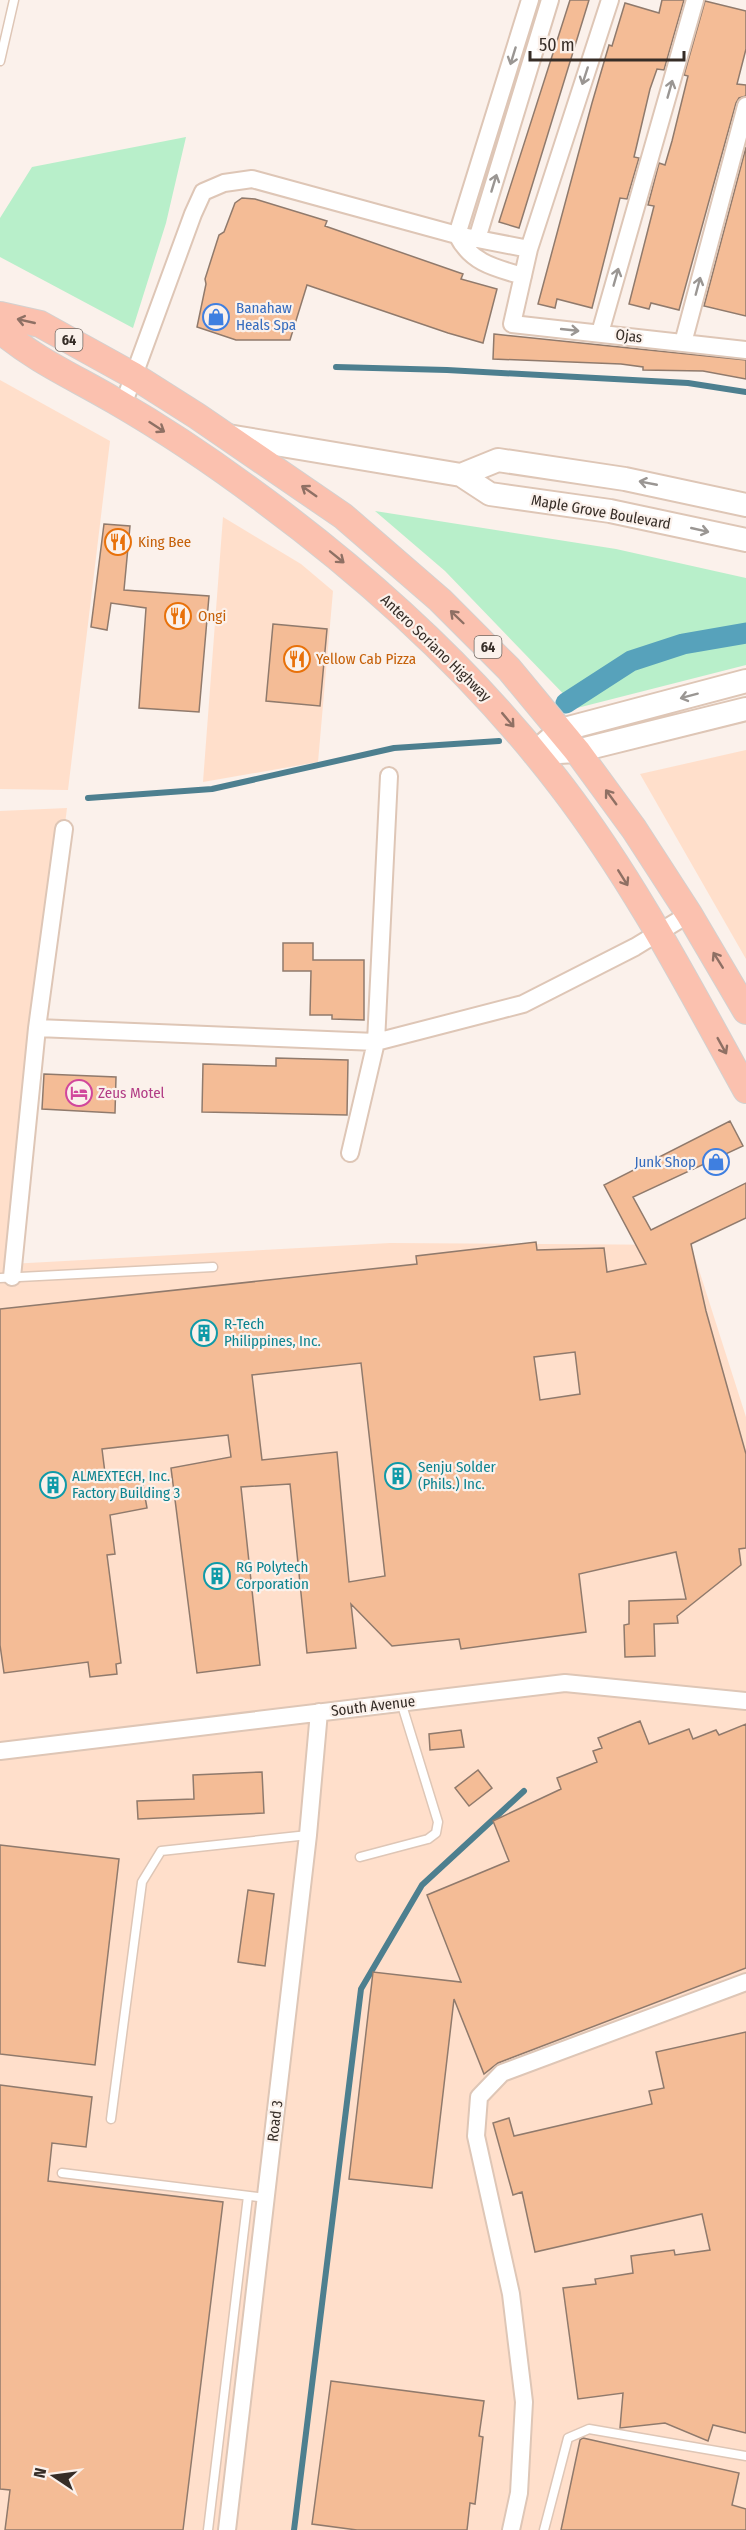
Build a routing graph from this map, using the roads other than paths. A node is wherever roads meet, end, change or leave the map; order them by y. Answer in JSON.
{"nodes":[{"id":1,"x":14,"y":0,"type":"edge"},
{"id":2,"x":530,"y":0,"type":"edge"},
{"id":3,"x":550,"y":0,"type":"edge"},
{"id":4,"x":610,"y":0,"type":"edge"},
{"id":5,"x":695,"y":0,"type":"edge"},
{"id":6,"x":0,"y":61,"type":"edge"},
{"id":7,"x":746,"y":106,"type":"edge"},
{"id":8,"x":458,"y":235,"type":"junction"},
{"id":9,"x":477,"y":239,"type":"junction"},
{"id":10,"x":529,"y":249,"type":"junction"},
{"id":11,"x":523,"y":276,"type":"junction"},
{"id":12,"x":0,"y":315,"type":"edge"},
{"id":13,"x":0,"y":330,"type":"edge"},
{"id":14,"x":600,"y":333,"type":"junction"},
{"id":15,"x":683,"y":343,"type":"junction"},
{"id":16,"x":746,"y":350,"type":"edge"},
{"id":17,"x":134,"y":376,"type":"junction"},
{"id":18,"x":123,"y":405,"type":"junction"},
{"id":19,"x":228,"y":436,"type":"junction"},
{"id":20,"x":461,"y":475,"type":"junction"},
{"id":21,"x":746,"y":505,"type":"edge"},
{"id":22,"x":746,"y":540,"type":"edge"},
{"id":23,"x":746,"y":681,"type":"edge"},
{"id":24,"x":746,"y":709,"type":"edge"},
{"id":25,"x":561,"y":730,"type":"junction"},
{"id":26,"x":577,"y":751,"type":"junction"},
{"id":27,"x":534,"y":753,"type":"junction"},
{"id":28,"x":389,"y":776,"type":"dead end"},
{"id":29,"x":64,"y":829,"type":"dead end"},
{"id":30,"x":689,"y":914,"type":"junction"},
{"id":31,"x":658,"y":934,"type":"junction"},
{"id":32,"x":746,"y":1011,"type":"edge"},
{"id":33,"x":37,"y":1028,"type":"junction"},
{"id":34,"x":376,"y":1042,"type":"junction"},
{"id":35,"x":746,"y":1090,"type":"edge"},
{"id":36,"x":350,"y":1153,"type":"dead end"},
{"id":37,"x":213,"y":1268,"type":"dead end"},
{"id":38,"x":6,"y":1278,"type":"edge"},
{"id":39,"x":746,"y":1701,"type":"edge"},
{"id":40,"x":401,"y":1702,"type":"junction"},
{"id":41,"x":319,"y":1712,"type":"junction"},
{"id":42,"x":0,"y":1751,"type":"edge"},
{"id":43,"x":308,"y":1835,"type":"junction"},
{"id":44,"x":360,"y":1857,"type":"dead end"},
{"id":45,"x":746,"y":1982,"type":"edge"},
{"id":46,"x":111,"y":2119,"type":"dead end"},
{"id":47,"x":62,"y":2173,"type":"dead end"},
{"id":48,"x":248,"y":2196,"type":"junction"},
{"id":49,"x":266,"y":2198,"type":"junction"},
{"id":50,"x":746,"y":2456,"type":"edge"},
{"id":51,"x":208,"y":2530,"type":"edge"},
{"id":52,"x":227,"y":2530,"type":"edge"},
{"id":53,"x":511,"y":2530,"type":"edge"},
{"id":54,"x":544,"y":2530,"type":"edge"}],
"edges":[{"from":1,"to":6,"type":"lane"},
{"from":2,"to":8,"type":"street","one_way":true},
{"from":9,"to":3,"type":"street","one_way":true},
{"from":4,"to":10,"type":"street","one_way":true},
{"from":14,"to":5,"type":"street","one_way":true},
{"from":15,"to":7,"type":"street","one_way":true},
{"from":8,"to":9,"type":"street"},
{"from":8,"to":11,"type":"street"},
{"from":8,"to":17,"type":"street"},
{"from":9,"to":10,"type":"street"},
{"from":10,"to":11,"type":"street"},
{"from":11,"to":14,"type":"street","name":"Ojas","one_way":true},
{"from":17,"to":12,"type":"main road","number":"64","one_way":true},
{"from":13,"to":18,"type":"main road","name":"Antero Soriano Highway","number":"64"},
{"from":14,"to":15,"type":"street","name":"Ojas"},
{"from":15,"to":16,"type":"street","name":"Ojas"},
{"from":17,"to":18,"type":"street"},
{"from":17,"to":19,"type":"main road","number":"64"},
{"from":18,"to":27,"type":"main road","name":"Antero Soriano Highway","number":"64","one_way":true},
{"from":19,"to":20,"type":"street","name":"Maple Grove Boulevard"},
{"from":25,"to":19,"type":"main road","number":"64","one_way":true},
{"from":21,"to":20,"type":"street","one_way":true},
{"from":20,"to":22,"type":"street","name":"Maple Grove Boulevard","one_way":true},
{"from":23,"to":25,"type":"street","one_way":true},
{"from":24,"to":26,"type":"street"},
{"from":25,"to":26,"type":"main road","number":"64"},
{"from":25,"to":27,"type":"street"},
{"from":26,"to":27,"type":"street"},
{"from":30,"to":26,"type":"main road","number":"64","one_way":true},
{"from":27,"to":31,"type":"main road","name":"Antero Soriano Highway","number":"64","one_way":true},
{"from":28,"to":34,"type":"street"},
{"from":29,"to":33,"type":"street"},
{"from":30,"to":31,"type":"street"},
{"from":32,"to":30,"type":"main road","number":"64","one_way":true},
{"from":31,"to":34,"type":"street"},
{"from":31,"to":35,"type":"main road","name":"Antero Soriano Highway","number":"64","one_way":true},
{"from":33,"to":34,"type":"street"},
{"from":33,"to":38,"type":"street"},
{"from":34,"to":36,"type":"street"},
{"from":37,"to":38,"type":"lane"},
{"from":39,"to":40,"type":"street","name":"South Avenue"},
{"from":40,"to":41,"type":"street","name":"South Avenue"},
{"from":40,"to":44,"type":"lane"},
{"from":41,"to":42,"type":"street","name":"South Avenue"},
{"from":41,"to":43,"type":"street","name":"Road 3"},
{"from":43,"to":46,"type":"lane"},
{"from":43,"to":49,"type":"street","name":"Road 3"},
{"from":45,"to":53,"type":"street"},
{"from":47,"to":48,"type":"lane"},
{"from":48,"to":49,"type":"lane"},
{"from":48,"to":51,"type":"lane"},
{"from":49,"to":52,"type":"street","name":"Road 3"},
{"from":50,"to":54,"type":"lane"}]}
